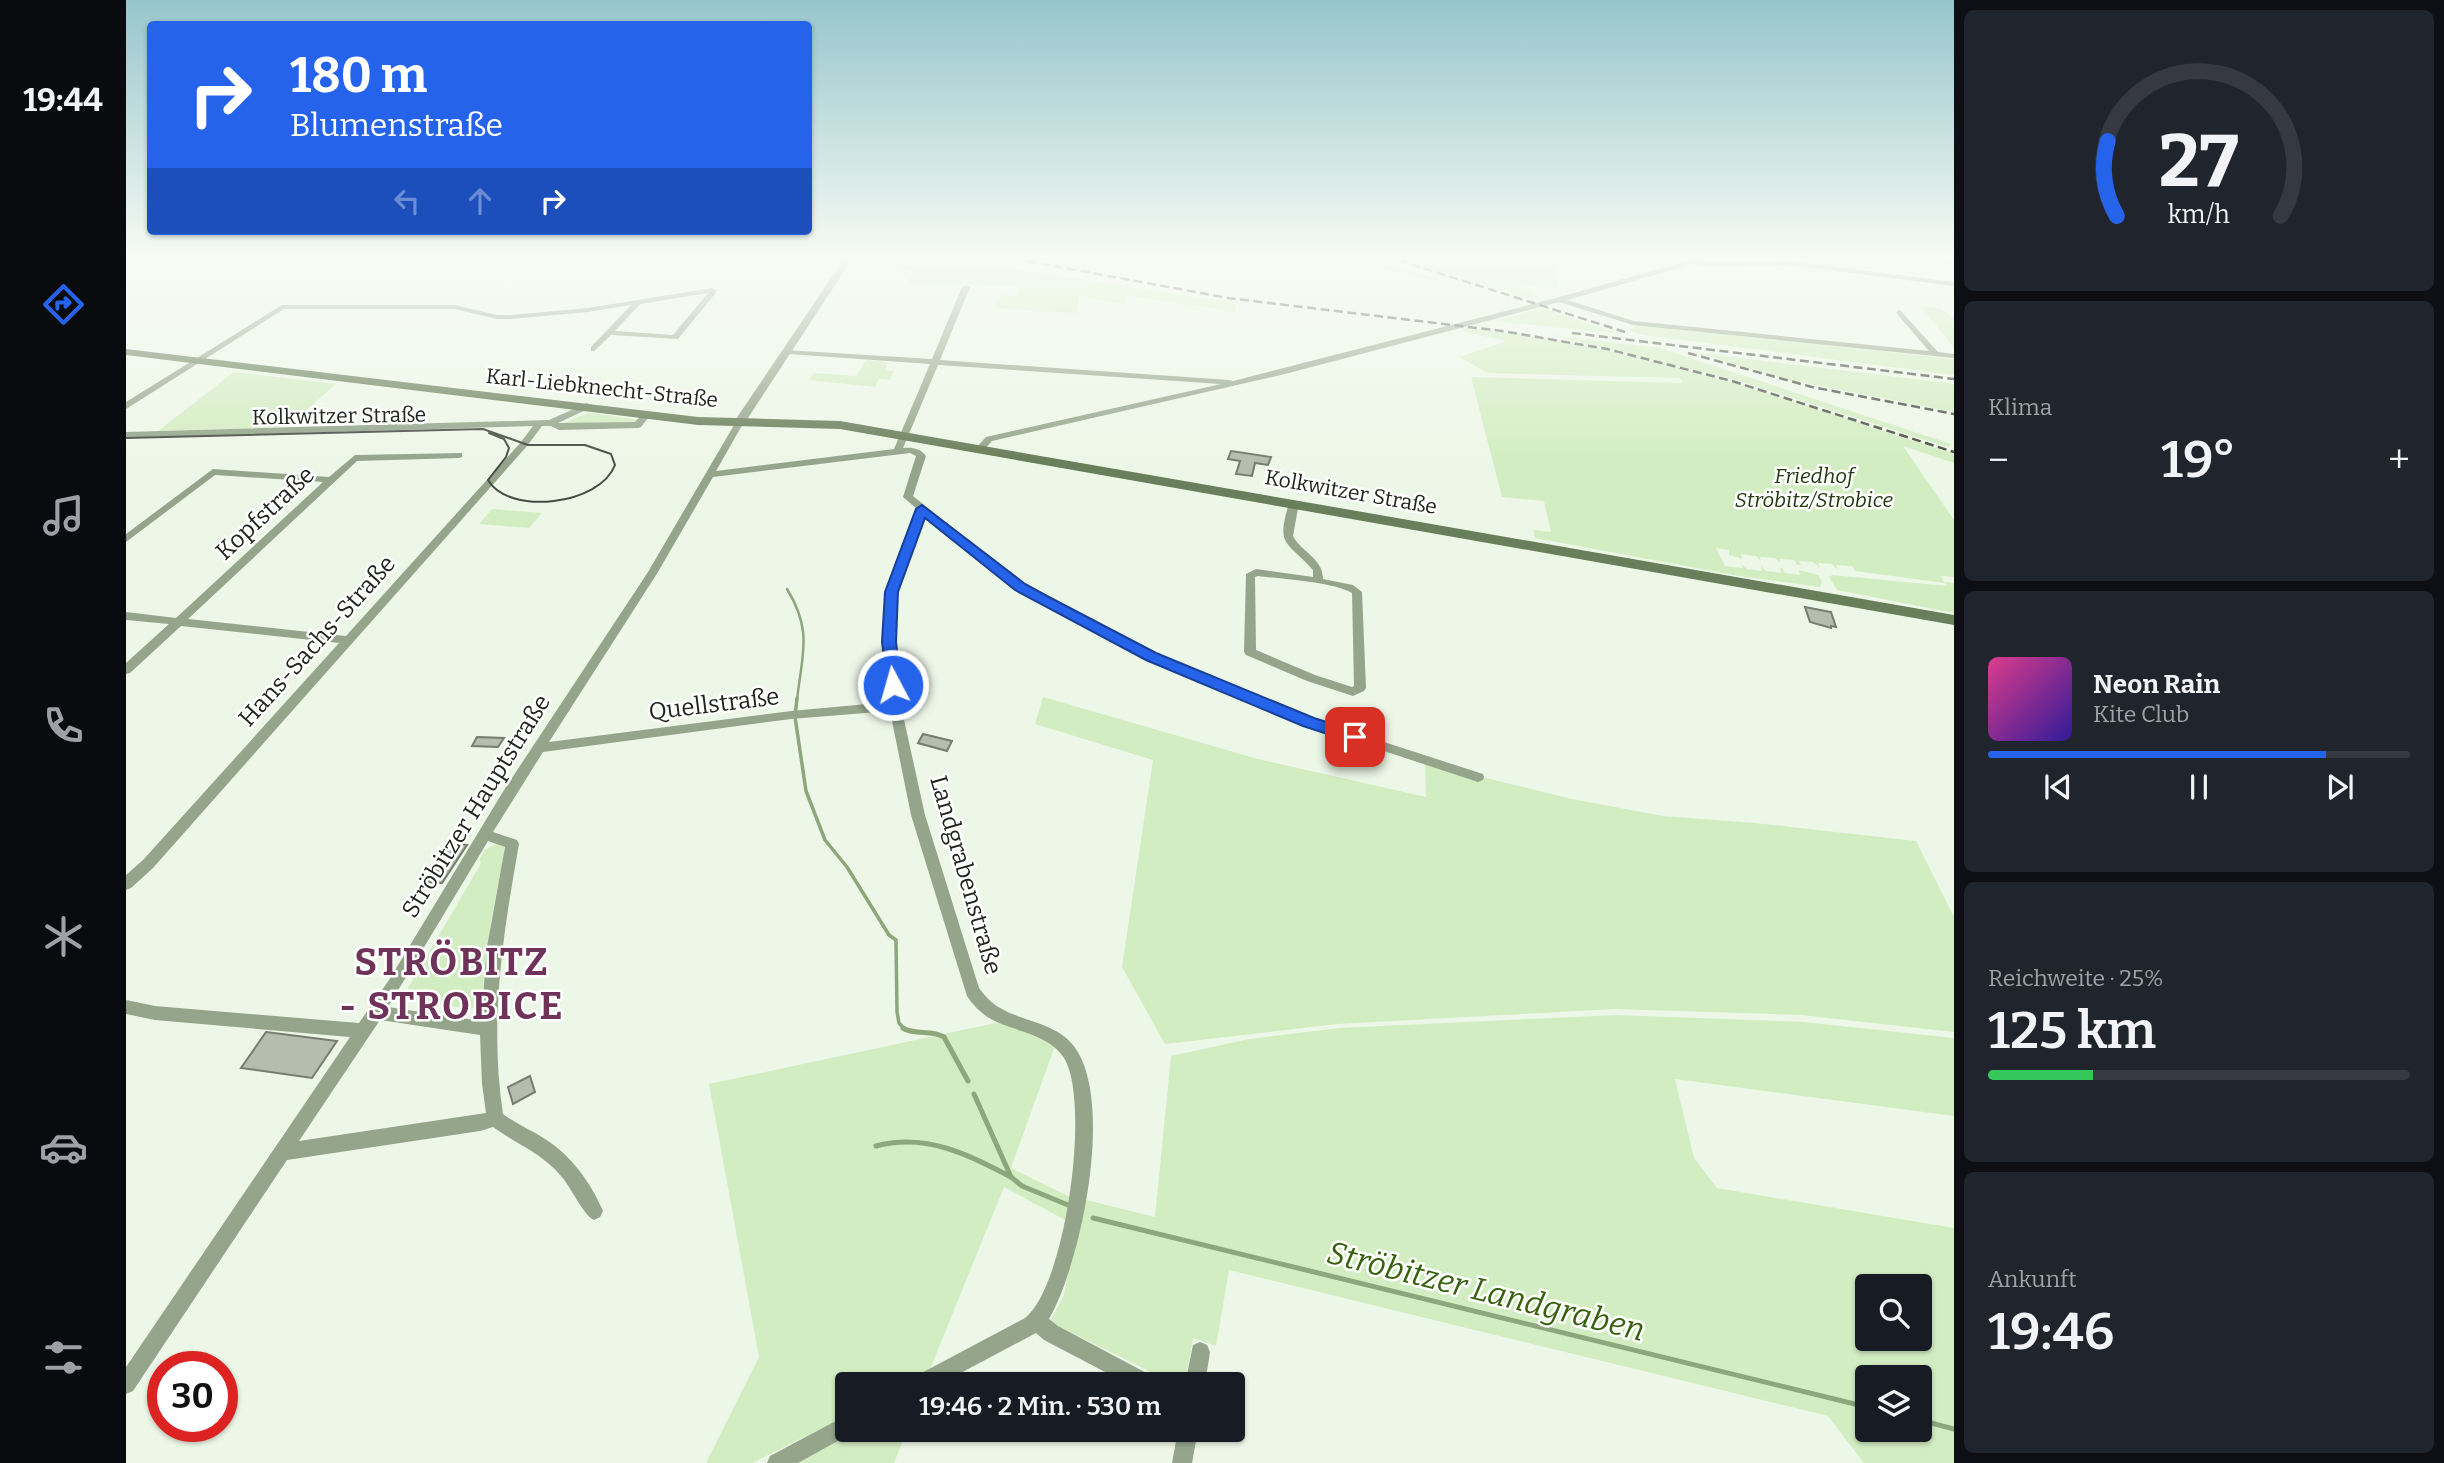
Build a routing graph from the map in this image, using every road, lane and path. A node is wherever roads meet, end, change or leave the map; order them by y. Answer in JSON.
{"nodes":[{"id":1,"x":254,"y":324,"type":"edge"},
{"id":2,"x":618,"y":324,"type":"edge"},
{"id":3,"x":686,"y":324,"type":"edge"},
{"id":4,"x":806,"y":324,"type":"edge"},
{"id":5,"x":950,"y":324,"type":"edge"},
{"id":6,"x":1467,"y":324,"type":"edge"},
{"id":7,"x":1646,"y":324,"type":"edge"},
{"id":8,"x":1910,"y":324,"type":"edge"},
{"id":9,"x":610,"y":333,"type":"junction"},
{"id":10,"x":594,"y":349,"type":"dead end"},
{"id":11,"x":126,"y":352,"type":"edge"},
{"id":12,"x":788,"y":352,"type":"junction"},
{"id":13,"x":1935,"y":353,"type":"junction"},
{"id":14,"x":1954,"y":356,"type":"edge"},
{"id":15,"x":196,"y":360,"type":"junction"},
{"id":16,"x":933,"y":362,"type":"junction"},
{"id":17,"x":1243,"y":383,"type":"junction"},
{"id":18,"x":126,"y":406,"type":"edge"},
{"id":19,"x":587,"y":406,"type":"junction"},
{"id":20,"x":647,"y":414,"type":"junction"},
{"id":21,"x":740,"y":422,"type":"junction"},
{"id":22,"x":552,"y":424,"type":"junction"},
{"id":23,"x":536,"y":427,"type":"junction"},
{"id":24,"x":126,"y":435,"type":"edge"},
{"id":25,"x":902,"y":435,"type":"junction"},
{"id":26,"x":126,"y":442,"type":"edge"},
{"id":27,"x":979,"y":449,"type":"junction"},
{"id":28,"x":897,"y":452,"type":"junction"},
{"id":29,"x":459,"y":455,"type":"dead end"},
{"id":30,"x":709,"y":475,"type":"junction"},
{"id":31,"x":331,"y":480,"type":"junction"},
{"id":32,"x":1294,"y":503,"type":"junction"},
{"id":33,"x":922,"y":509,"type":"junction"},
{"id":34,"x":126,"y":539,"type":"edge"},
{"id":35,"x":1318,"y":582,"type":"junction"},
{"id":36,"x":126,"y":615,"type":"edge"},
{"id":37,"x":1954,"y":620,"type":"edge"},
{"id":38,"x":179,"y":621,"type":"junction"},
{"id":39,"x":349,"y":640,"type":"junction"},
{"id":40,"x":126,"y":670,"type":"edge"},
{"id":41,"x":895,"y":706,"type":"junction"},
{"id":42,"x":539,"y":748,"type":"junction"},
{"id":43,"x":1478,"y":777,"type":"dead end"},
{"id":44,"x":484,"y":834,"type":"junction"},
{"id":45,"x":126,"y":884,"type":"edge"},
{"id":46,"x":126,"y":1007,"type":"edge"},
{"id":47,"x":376,"y":1012,"type":"junction"},
{"id":48,"x":487,"y":1028,"type":"junction"},
{"id":49,"x":362,"y":1031,"type":"junction"},
{"id":50,"x":495,"y":1118,"type":"junction"},
{"id":51,"x":281,"y":1152,"type":"junction"},
{"id":52,"x":594,"y":1211,"type":"dead end"},
{"id":53,"x":1037,"y":1321,"type":"junction"},
{"id":54,"x":1200,"y":1352,"type":"dead end"},
{"id":55,"x":943,"y":1372,"type":"edge"},
{"id":56,"x":1124,"y":1372,"type":"edge"},
{"id":57,"x":1197,"y":1372,"type":"edge"},
{"id":58,"x":126,"y":1384,"type":"edge"},
{"id":59,"x":835,"y":1432,"type":"edge"},
{"id":60,"x":1186,"y":1442,"type":"edge"},
{"id":61,"x":777,"y":1463,"type":"edge"},
{"id":62,"x":1182,"y":1463,"type":"edge"}],
"edges":[{"from":1,"to":15,"type":"street"},
{"from":2,"to":9,"type":"street"},
{"from":3,"to":9,"type":"street"},
{"from":4,"to":12,"type":"street"},
{"from":5,"to":16,"type":"street"},
{"from":6,"to":17,"type":"street"},
{"from":7,"to":13,"type":"street"},
{"from":8,"to":13,"type":"street"},
{"from":9,"to":10,"type":"street"},
{"from":11,"to":15,"type":"main road","name":"Karl-Liebknecht-Straße"},
{"from":12,"to":16,"type":"street"},
{"from":12,"to":21,"type":"street"},
{"from":13,"to":14,"type":"street"},
{"from":15,"to":18,"type":"street"},
{"from":15,"to":19,"type":"main road","name":"Karl-Liebknecht-Straße"},
{"from":16,"to":17,"type":"street"},
{"from":16,"to":25,"type":"street"},
{"from":17,"to":27,"type":"street"},
{"from":19,"to":20,"type":"main road","name":"Karl-Liebknecht-Straße"},
{"from":19,"to":22,"type":"street","name":"Kolkwitzer Straße"},
{"from":20,"to":21,"type":"main road","name":"Karl-Liebknecht-Straße"},
{"from":20,"to":22,"type":"street","name":"Kolkwitzer Straße"},
{"from":21,"to":25,"type":"main road","name":"Kolkwitzer Straße"},
{"from":21,"to":30,"type":"street","name":"Ströbitzer Hauptstraße"},
{"from":22,"to":23,"type":"street","name":"Kolkwitzer Straße"},
{"from":23,"to":24,"type":"street","name":"Kolkwitzer Straße"},
{"from":23,"to":26,"type":"street","name":"Kolkwitzer Straße"},
{"from":23,"to":39,"type":"street","name":"Hans-Sachs-Straße"},
{"from":25,"to":27,"type":"main road","name":"Kolkwitzer Straße"},
{"from":25,"to":28,"type":"street"},
{"from":27,"to":32,"type":"main road","name":"Kolkwitzer Straße"},
{"from":28,"to":30,"type":"street"},
{"from":28,"to":33,"type":"street"},
{"from":29,"to":31,"type":"street","name":"Kopfstraße"},
{"from":30,"to":42,"type":"street","name":"Ströbitzer Hauptstraße"},
{"from":31,"to":34,"type":"street"},
{"from":31,"to":38,"type":"street","name":"Kopfstraße"},
{"from":32,"to":35,"type":"street"},
{"from":32,"to":37,"type":"main road","name":"Kolkwitzer Straße"},
{"from":33,"to":41,"type":"street","name":"Landgrabenstraße"},
{"from":33,"to":43,"type":"street"},
{"from":35,"to":35,"type":"street"},
{"from":36,"to":38,"type":"street"},
{"from":38,"to":39,"type":"street"},
{"from":38,"to":40,"type":"street","name":"Kopfstraße"},
{"from":39,"to":45,"type":"street","name":"Hans-Sachs-Straße"},
{"from":41,"to":42,"type":"street","name":"Quellstraße"},
{"from":41,"to":53,"type":"street","name":"Landgrabenstraße"},
{"from":42,"to":44,"type":"street","name":"Ströbitzer Hauptstraße"},
{"from":44,"to":47,"type":"street","name":"Ströbitzer Hauptstraße"},
{"from":44,"to":48,"type":"street"},
{"from":46,"to":49,"type":"street"},
{"from":47,"to":48,"type":"street"},
{"from":47,"to":49,"type":"street","name":"Ströbitzer Hauptstraße"},
{"from":48,"to":50,"type":"street"},
{"from":49,"to":51,"type":"street","name":"Ströbitzer Hauptstraße"},
{"from":50,"to":51,"type":"street"},
{"from":50,"to":52,"type":"street"},
{"from":51,"to":58,"type":"street","name":"Ströbitzer Hauptstraße"},
{"from":53,"to":55,"type":"street","name":"Landgrabenstraße"},
{"from":53,"to":56,"type":"street"},
{"from":54,"to":57,"type":"street"},
{"from":59,"to":61,"type":"street"},
{"from":60,"to":62,"type":"street"}]}
